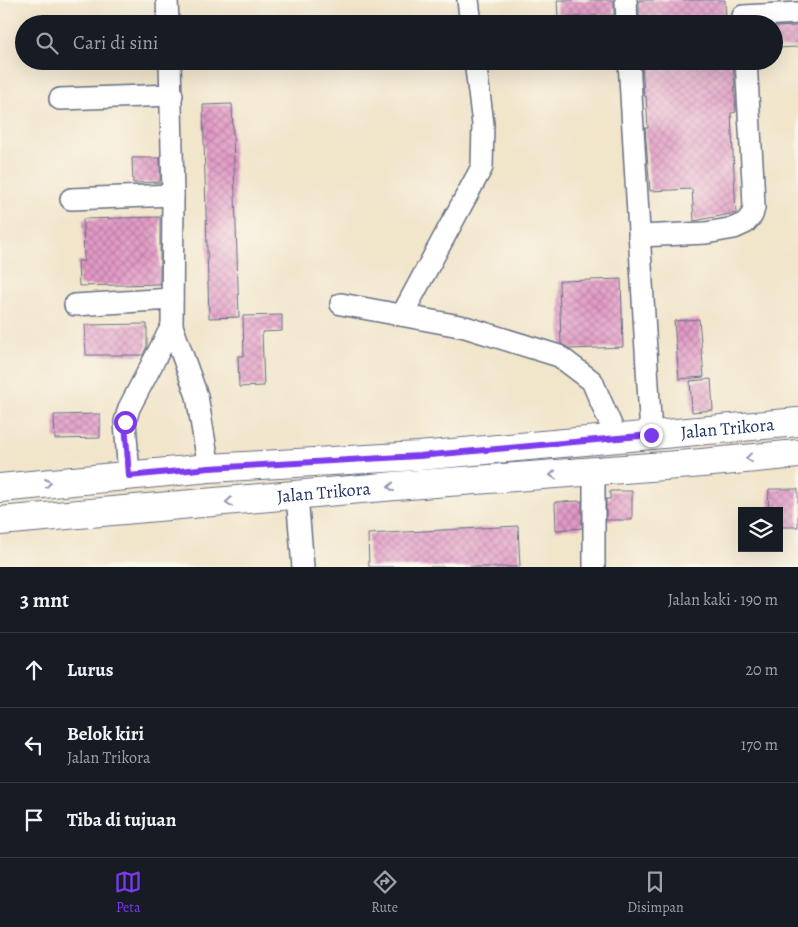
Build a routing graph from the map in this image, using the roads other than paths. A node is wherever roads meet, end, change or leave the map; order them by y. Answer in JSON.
{"nodes":[{"id":1,"x":167,"y":0,"type":"edge"},
{"id":2,"x":468,"y":0,"type":"edge"},
{"id":3,"x":626,"y":0,"type":"edge"},
{"id":4,"x":742,"y":13,"type":"edge"},
{"id":5,"x":798,"y":13,"type":"edge"},
{"id":6,"x":168,"y":15,"type":"edge"},
{"id":7,"x":470,"y":15,"type":"edge"},
{"id":8,"x":627,"y":15,"type":"edge"},
{"id":9,"x":171,"y":70,"type":"edge"},
{"id":10,"x":477,"y":70,"type":"edge"},
{"id":11,"x":630,"y":70,"type":"edge"},
{"id":12,"x":747,"y":70,"type":"edge"},
{"id":13,"x":172,"y":95,"type":"junction"},
{"id":14,"x":60,"y":99,"type":"dead end"},
{"id":15,"x":174,"y":195,"type":"junction"},
{"id":16,"x":71,"y":199,"type":"dead end"},
{"id":17,"x":639,"y":236,"type":"junction"},
{"id":18,"x":172,"y":299,"type":"junction"},
{"id":19,"x":341,"y":304,"type":"dead end"},
{"id":20,"x":75,"y":305,"type":"dead end"},
{"id":21,"x":402,"y":316,"type":"junction"},
{"id":22,"x":172,"y":326,"type":"junction"},
{"id":23,"x":798,"y":422,"type":"edge"},
{"id":24,"x":651,"y":435,"type":"junction"},
{"id":25,"x":617,"y":439,"type":"junction"},
{"id":26,"x":798,"y":454,"type":"edge"},
{"id":27,"x":209,"y":468,"type":"junction"},
{"id":28,"x":594,"y":472,"type":"junction"},
{"id":29,"x":129,"y":476,"type":"junction"},
{"id":30,"x":84,"y":480,"type":"junction"},
{"id":31,"x":5,"y":488,"type":"edge"},
{"id":32,"x":297,"y":496,"type":"junction"},
{"id":33,"x":92,"y":514,"type":"junction"},
{"id":34,"x":10,"y":520,"type":"edge"},
{"id":35,"x":303,"y":567,"type":"edge"},
{"id":36,"x":594,"y":567,"type":"edge"}],
"edges":[{"from":1,"to":6,"type":"street"},
{"from":2,"to":7,"type":"street"},
{"from":3,"to":8,"type":"street"},
{"from":4,"to":5,"type":"street"},
{"from":9,"to":13,"type":"street"},
{"from":10,"to":21,"type":"street"},
{"from":11,"to":17,"type":"street"},
{"from":12,"to":17,"type":"street"},
{"from":13,"to":14,"type":"street"},
{"from":13,"to":15,"type":"street"},
{"from":15,"to":16,"type":"street"},
{"from":15,"to":18,"type":"street"},
{"from":17,"to":24,"type":"street"},
{"from":18,"to":20,"type":"street"},
{"from":18,"to":22,"type":"street"},
{"from":19,"to":21,"type":"street"},
{"from":21,"to":25,"type":"street"},
{"from":22,"to":27,"type":"street"},
{"from":22,"to":29,"type":"street"},
{"from":23,"to":24,"type":"main road","name":"Jalan Trikora"},
{"from":24,"to":25,"type":"main road","name":"Jalan Trikora"},
{"from":25,"to":27,"type":"main road","name":"Jalan Trikora"},
{"from":26,"to":28,"type":"main road","name":"Jalan Trikora","one_way":true},
{"from":27,"to":29,"type":"main road","name":"Jalan Trikora"},
{"from":28,"to":32,"type":"main road","name":"Jalan Trikora","one_way":true},
{"from":28,"to":36,"type":"street"},
{"from":29,"to":30,"type":"main road","name":"Jalan Trikora"},
{"from":31,"to":30,"type":"main road","name":"Jalan Trikora","one_way":true},
{"from":30,"to":33,"type":"main road"},
{"from":31,"to":34,"type":"main road"},
{"from":32,"to":33,"type":"main road","name":"Jalan Trikora","one_way":true},
{"from":32,"to":35,"type":"street"},
{"from":33,"to":34,"type":"main road","name":"Jalan Trikora"}]}
